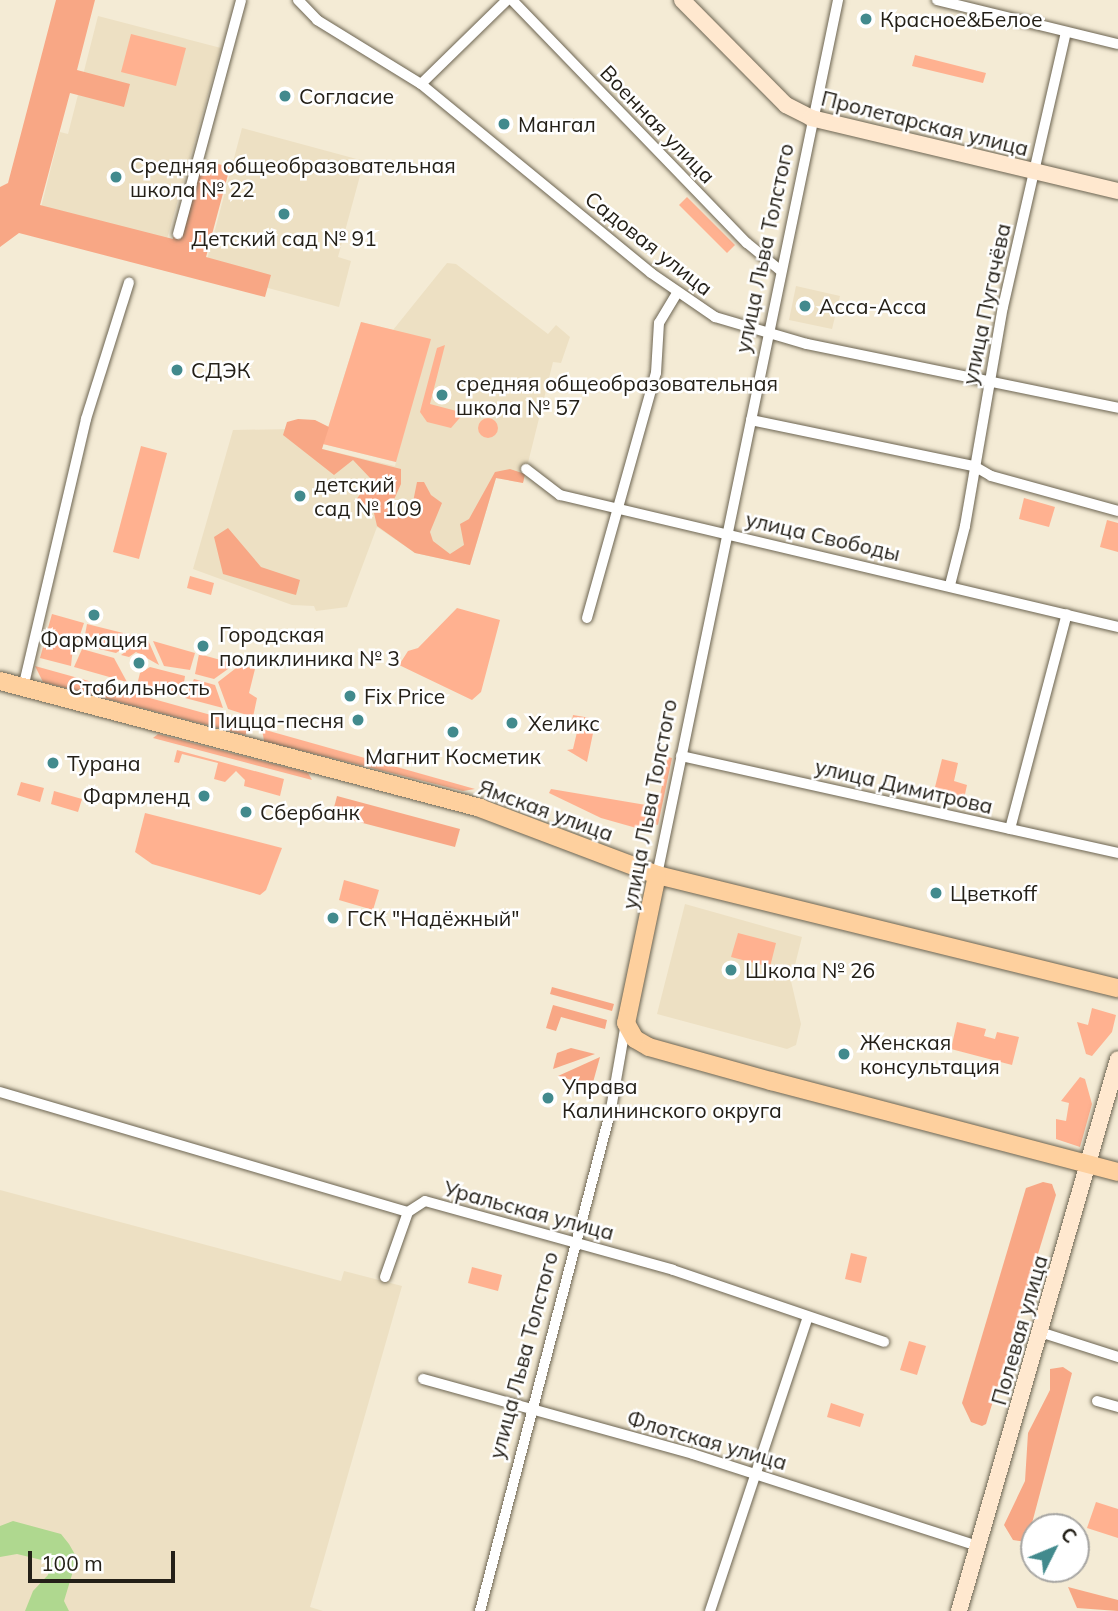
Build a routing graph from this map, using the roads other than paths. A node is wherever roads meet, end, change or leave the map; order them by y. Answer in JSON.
{"nodes":[{"id":1,"x":241,"y":0,"type":"edge"},
{"id":2,"x":298,"y":0,"type":"edge"},
{"id":3,"x":506,"y":0,"type":"edge"},
{"id":4,"x":682,"y":0,"type":"edge"},
{"id":5,"x":838,"y":0,"type":"edge"},
{"id":6,"x":937,"y":0,"type":"edge"},
{"id":7,"x":1066,"y":32,"type":"junction"},
{"id":8,"x":1118,"y":44,"type":"edge"},
{"id":9,"x":421,"y":84,"type":"junction"},
{"id":10,"x":811,"y":118,"type":"junction"},
{"id":11,"x":1035,"y":172,"type":"junction"},
{"id":12,"x":1118,"y":191,"type":"edge"},
{"id":13,"x":178,"y":234,"type":"dead end"},
{"id":14,"x":781,"y":271,"type":"junction"},
{"id":15,"x":129,"y":283,"type":"dead end"},
{"id":16,"x":677,"y":293,"type":"junction"},
{"id":17,"x":768,"y":334,"type":"junction"},
{"id":18,"x":989,"y":382,"type":"junction"},
{"id":19,"x":1118,"y":408,"type":"edge"},
{"id":20,"x":751,"y":420,"type":"junction"},
{"id":21,"x":974,"y":466,"type":"junction"},
{"id":22,"x":526,"y":469,"type":"dead end"},
{"id":23,"x":621,"y":509,"type":"junction"},
{"id":24,"x":1118,"y":511,"type":"edge"},
{"id":25,"x":727,"y":534,"type":"junction"},
{"id":26,"x":950,"y":585,"type":"junction"},
{"id":27,"x":1067,"y":614,"type":"junction"},
{"id":28,"x":587,"y":618,"type":"dead end"},
{"id":29,"x":1118,"y":627,"type":"edge"},
{"id":30,"x":0,"y":681,"type":"edge"},
{"id":31,"x":23,"y":688,"type":"junction"},
{"id":32,"x":681,"y":756,"type":"junction"},
{"id":33,"x":1010,"y":830,"type":"junction"},
{"id":34,"x":1118,"y":853,"type":"edge"},
{"id":35,"x":657,"y":875,"type":"junction"},
{"id":36,"x":1118,"y":988,"type":"edge"},
{"id":37,"x":626,"y":1023,"type":"junction"},
{"id":38,"x":1118,"y":1059,"type":"edge"},
{"id":39,"x":0,"y":1092,"type":"edge"},
{"id":40,"x":1088,"y":1165,"type":"junction"},
{"id":41,"x":1118,"y":1172,"type":"edge"},
{"id":42,"x":408,"y":1212,"type":"junction"},
{"id":43,"x":576,"y":1243,"type":"junction"},
{"id":44,"x":385,"y":1278,"type":"dead end"},
{"id":45,"x":807,"y":1319,"type":"junction"},
{"id":46,"x":1040,"y":1332,"type":"junction"},
{"id":47,"x":884,"y":1342,"type":"dead end"},
{"id":48,"x":1118,"y":1357,"type":"edge"},
{"id":49,"x":423,"y":1379,"type":"dead end"},
{"id":50,"x":1097,"y":1401,"type":"dead end"},
{"id":51,"x":1118,"y":1407,"type":"edge"},
{"id":52,"x":533,"y":1410,"type":"junction"},
{"id":53,"x":758,"y":1475,"type":"junction"},
{"id":54,"x":978,"y":1546,"type":"junction"},
{"id":55,"x":480,"y":1611,"type":"edge"},
{"id":56,"x":710,"y":1611,"type":"edge"},
{"id":57,"x":959,"y":1611,"type":"edge"}],
"edges":[{"from":1,"to":13,"type":"street"},
{"from":2,"to":9,"type":"street","name":"Садовая улица"},
{"from":3,"to":9,"type":"street"},
{"from":3,"to":14,"type":"street","name":"Военная улица"},
{"from":4,"to":10,"type":"street","name":"Пролетарская улица"},
{"from":5,"to":10,"type":"street","name":"улица Льва Толстого"},
{"from":6,"to":7,"type":"street"},
{"from":7,"to":8,"type":"street"},
{"from":7,"to":11,"type":"street","name":"улица Пугачёва"},
{"from":9,"to":16,"type":"street","name":"Садовая улица"},
{"from":10,"to":11,"type":"street","name":"Пролетарская улица"},
{"from":10,"to":14,"type":"street","name":"улица Льва Толстого"},
{"from":11,"to":12,"type":"street","name":"Пролетарская улица"},
{"from":11,"to":18,"type":"street","name":"улица Пугачёва"},
{"from":14,"to":17,"type":"street","name":"улица Льва Толстого"},
{"from":15,"to":31,"type":"street"},
{"from":16,"to":17,"type":"street","name":"Садовая улица"},
{"from":16,"to":23,"type":"street"},
{"from":17,"to":18,"type":"street","name":"Садовая улица"},
{"from":17,"to":20,"type":"street","name":"улица Льва Толстого"},
{"from":18,"to":19,"type":"street","name":"Садовая улица"},
{"from":18,"to":21,"type":"street","name":"улица Пугачёва"},
{"from":20,"to":21,"type":"street"},
{"from":20,"to":25,"type":"street","name":"улица Льва Толстого"},
{"from":21,"to":24,"type":"street"},
{"from":21,"to":26,"type":"street","name":"улица Пугачёва"},
{"from":22,"to":23,"type":"street","name":"улица Свободы"},
{"from":23,"to":25,"type":"street","name":"улица Свободы"},
{"from":23,"to":28,"type":"street"},
{"from":25,"to":26,"type":"street","name":"улица Свободы"},
{"from":25,"to":32,"type":"street","name":"улица Льва Толстого"},
{"from":26,"to":27,"type":"street","name":"улица Свободы"},
{"from":27,"to":29,"type":"street","name":"улица Свободы"},
{"from":27,"to":33,"type":"street"},
{"from":30,"to":31,"type":"main road","name":"Ямская улица"},
{"from":31,"to":35,"type":"main road","name":"Ямская улица"},
{"from":32,"to":33,"type":"street","name":"улица Димитрова"},
{"from":32,"to":35,"type":"street","name":"улица Льва Толстого"},
{"from":33,"to":34,"type":"street","name":"улица Димитрова"},
{"from":35,"to":36,"type":"main road","name":"Ямская улица"},
{"from":35,"to":37,"type":"main road","name":"улица Льва Толстого"},
{"from":37,"to":40,"type":"main road"},
{"from":37,"to":43,"type":"street","name":"улица Льва Толстого"},
{"from":38,"to":40,"type":"street","name":"Полевая улица"},
{"from":39,"to":42,"type":"street","name":"Уральская улица"},
{"from":40,"to":41,"type":"main road"},
{"from":40,"to":46,"type":"street","name":"Полевая улица"},
{"from":42,"to":43,"type":"street","name":"Уральская улица"},
{"from":42,"to":44,"type":"street"},
{"from":43,"to":45,"type":"street","name":"Уральская улица"},
{"from":43,"to":52,"type":"street","name":"улица Льва Толстого"},
{"from":45,"to":47,"type":"street","name":"Уральская улица"},
{"from":45,"to":53,"type":"street"},
{"from":46,"to":48,"type":"street"},
{"from":46,"to":54,"type":"street","name":"Полевая улица"},
{"from":49,"to":52,"type":"street","name":"Флотская улица"},
{"from":50,"to":51,"type":"street"},
{"from":52,"to":53,"type":"street","name":"Флотская улица"},
{"from":52,"to":55,"type":"street","name":"улица Льва Толстого"},
{"from":53,"to":54,"type":"street","name":"Флотская улица"},
{"from":53,"to":56,"type":"street"},
{"from":54,"to":57,"type":"street","name":"Полевая улица"}]}
